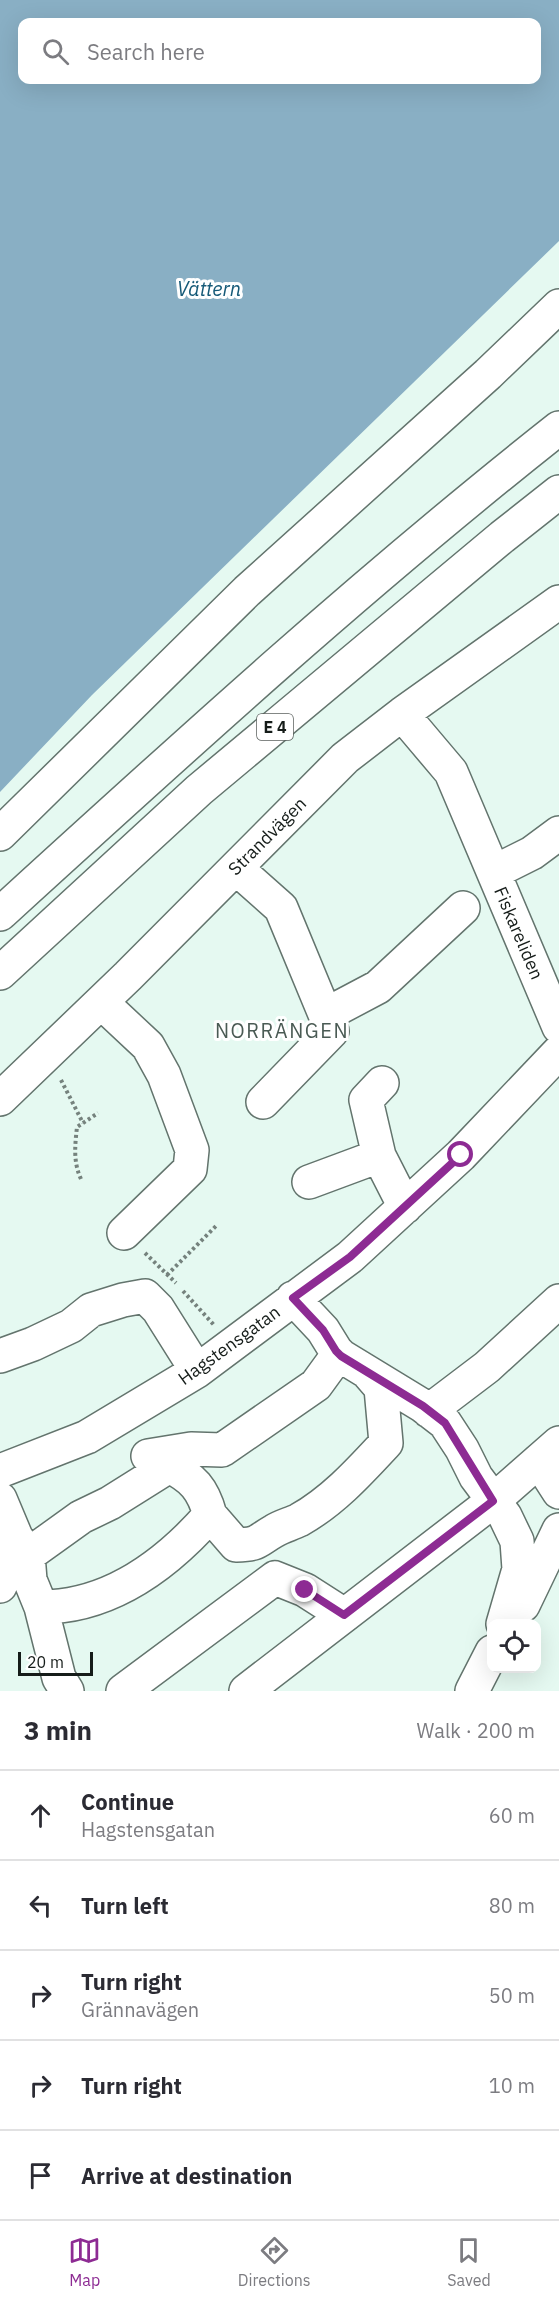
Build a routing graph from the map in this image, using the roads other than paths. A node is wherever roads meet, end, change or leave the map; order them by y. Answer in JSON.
{"nodes":[{"id":1,"x":559,"y":306,"type":"edge"},
{"id":2,"x":559,"y":428,"type":"edge"},
{"id":3,"x":559,"y":492,"type":"edge"},
{"id":4,"x":559,"y":602,"type":"edge"},
{"id":5,"x":402,"y":714,"type":"junction"},
{"id":6,"x":559,"y":833,"type":"edge"},
{"id":7,"x":0,"y":834,"type":"edge"},
{"id":8,"x":236,"y":867,"type":"junction"},
{"id":9,"x":494,"y":872,"type":"junction"},
{"id":10,"x":463,"y":908,"type":"dead end"},
{"id":11,"x":0,"y":914,"type":"edge"},
{"id":12,"x":0,"y":973,"type":"edge"},
{"id":13,"x":101,"y":1002,"type":"junction"},
{"id":14,"x":327,"y":1014,"type":"junction"},
{"id":15,"x":559,"y":1027,"type":"edge"},
{"id":16,"x":559,"y":1052,"type":"edge"},
{"id":17,"x":382,"y":1083,"type":"dead end"},
{"id":18,"x":0,"y":1099,"type":"edge"},
{"id":19,"x":263,"y":1102,"type":"dead end"},
{"id":20,"x":379,"y":1156,"type":"junction"},
{"id":21,"x":309,"y":1182,"type":"dead end"},
{"id":22,"x":405,"y":1207,"type":"junction"},
{"id":23,"x":124,"y":1233,"type":"dead end"},
{"id":24,"x":293,"y":1298,"type":"junction"},
{"id":25,"x":559,"y":1301,"type":"edge"},
{"id":26,"x":0,"y":1356,"type":"edge"},
{"id":27,"x":354,"y":1364,"type":"junction"},
{"id":28,"x":197,"y":1371,"type":"junction"},
{"id":29,"x":429,"y":1411,"type":"junction"},
{"id":30,"x":106,"y":1425,"type":"junction"},
{"id":31,"x":549,"y":1452,"type":"edge"},
{"id":32,"x":158,"y":1461,"type":"junction"},
{"id":33,"x":0,"y":1471,"type":"edge"},
{"id":34,"x":559,"y":1492,"type":"edge"},
{"id":35,"x":0,"y":1499,"type":"edge"},
{"id":36,"x":493,"y":1501,"type":"junction"},
{"id":37,"x":210,"y":1515,"type":"junction"},
{"id":38,"x":559,"y":1530,"type":"edge"},
{"id":39,"x":13,"y":1542,"type":"edge"},
{"id":40,"x":0,"y":1586,"type":"edge"},
{"id":41,"x":40,"y":1607,"type":"junction"},
{"id":42,"x":344,"y":1615,"type":"junction"},
{"id":43,"x":504,"y":1619,"type":"edge"},
{"id":44,"x":512,"y":1619,"type":"edge"},
{"id":45,"x":487,"y":1662,"type":"edge"},
{"id":46,"x":67,"y":1691,"type":"edge"},
{"id":47,"x":123,"y":1691,"type":"edge"},
{"id":48,"x":246,"y":1691,"type":"edge"},
{"id":49,"x":472,"y":1691,"type":"edge"}],
"edges":[{"from":1,"to":7,"type":"main road"},
{"from":2,"to":11,"type":"main road","number":"E 4"},
{"from":3,"to":12,"type":"main road","number":"E 4"},
{"from":4,"to":5,"type":"main road","name":"Strandvägen"},
{"from":5,"to":8,"type":"main road","name":"Strandvägen"},
{"from":5,"to":9,"type":"main road","name":"Fiskareliden"},
{"from":6,"to":9,"type":"main road","name":"Fiskareliden"},
{"from":8,"to":13,"type":"main road","name":"Strandvägen"},
{"from":8,"to":14,"type":"main road"},
{"from":9,"to":15,"type":"main road","name":"Fiskareliden"},
{"from":10,"to":14,"type":"main road"},
{"from":13,"to":18,"type":"main road","name":"Strandvägen"},
{"from":13,"to":23,"type":"main road"},
{"from":14,"to":19,"type":"main road"},
{"from":16,"to":22,"type":"main road","name":"Hagstensgatan"},
{"from":17,"to":20,"type":"main road"},
{"from":20,"to":21,"type":"main road"},
{"from":20,"to":22,"type":"main road"},
{"from":22,"to":24,"type":"main road","name":"Hagstensgatan"},
{"from":24,"to":27,"type":"main road"},
{"from":24,"to":28,"type":"main road","name":"Hagstensgatan"},
{"from":25,"to":29,"type":"main road"},
{"from":26,"to":28,"type":"main road"},
{"from":27,"to":29,"type":"main road"},
{"from":27,"to":32,"type":"main road"},
{"from":27,"to":37,"type":"main road"},
{"from":28,"to":30,"type":"main road","name":"Hagstensgatan"},
{"from":29,"to":36,"type":"main road"},
{"from":30,"to":32,"type":"main road"},
{"from":30,"to":33,"type":"main road","name":"Hagstensgatan"},
{"from":31,"to":34,"type":"main road"},
{"from":31,"to":36,"type":"main road"},
{"from":32,"to":37,"type":"main road"},
{"from":32,"to":39,"type":"main road"},
{"from":35,"to":39,"type":"main road"},
{"from":36,"to":42,"type":"main road"},
{"from":36,"to":43,"type":"main road"},
{"from":37,"to":41,"type":"main road"},
{"from":38,"to":44,"type":"main road"},
{"from":39,"to":40,"type":"main road"},
{"from":39,"to":41,"type":"main road"},
{"from":41,"to":46,"type":"main road"},
{"from":42,"to":47,"type":"main road"},
{"from":42,"to":48,"type":"main road"},
{"from":45,"to":49,"type":"main road"}]}
